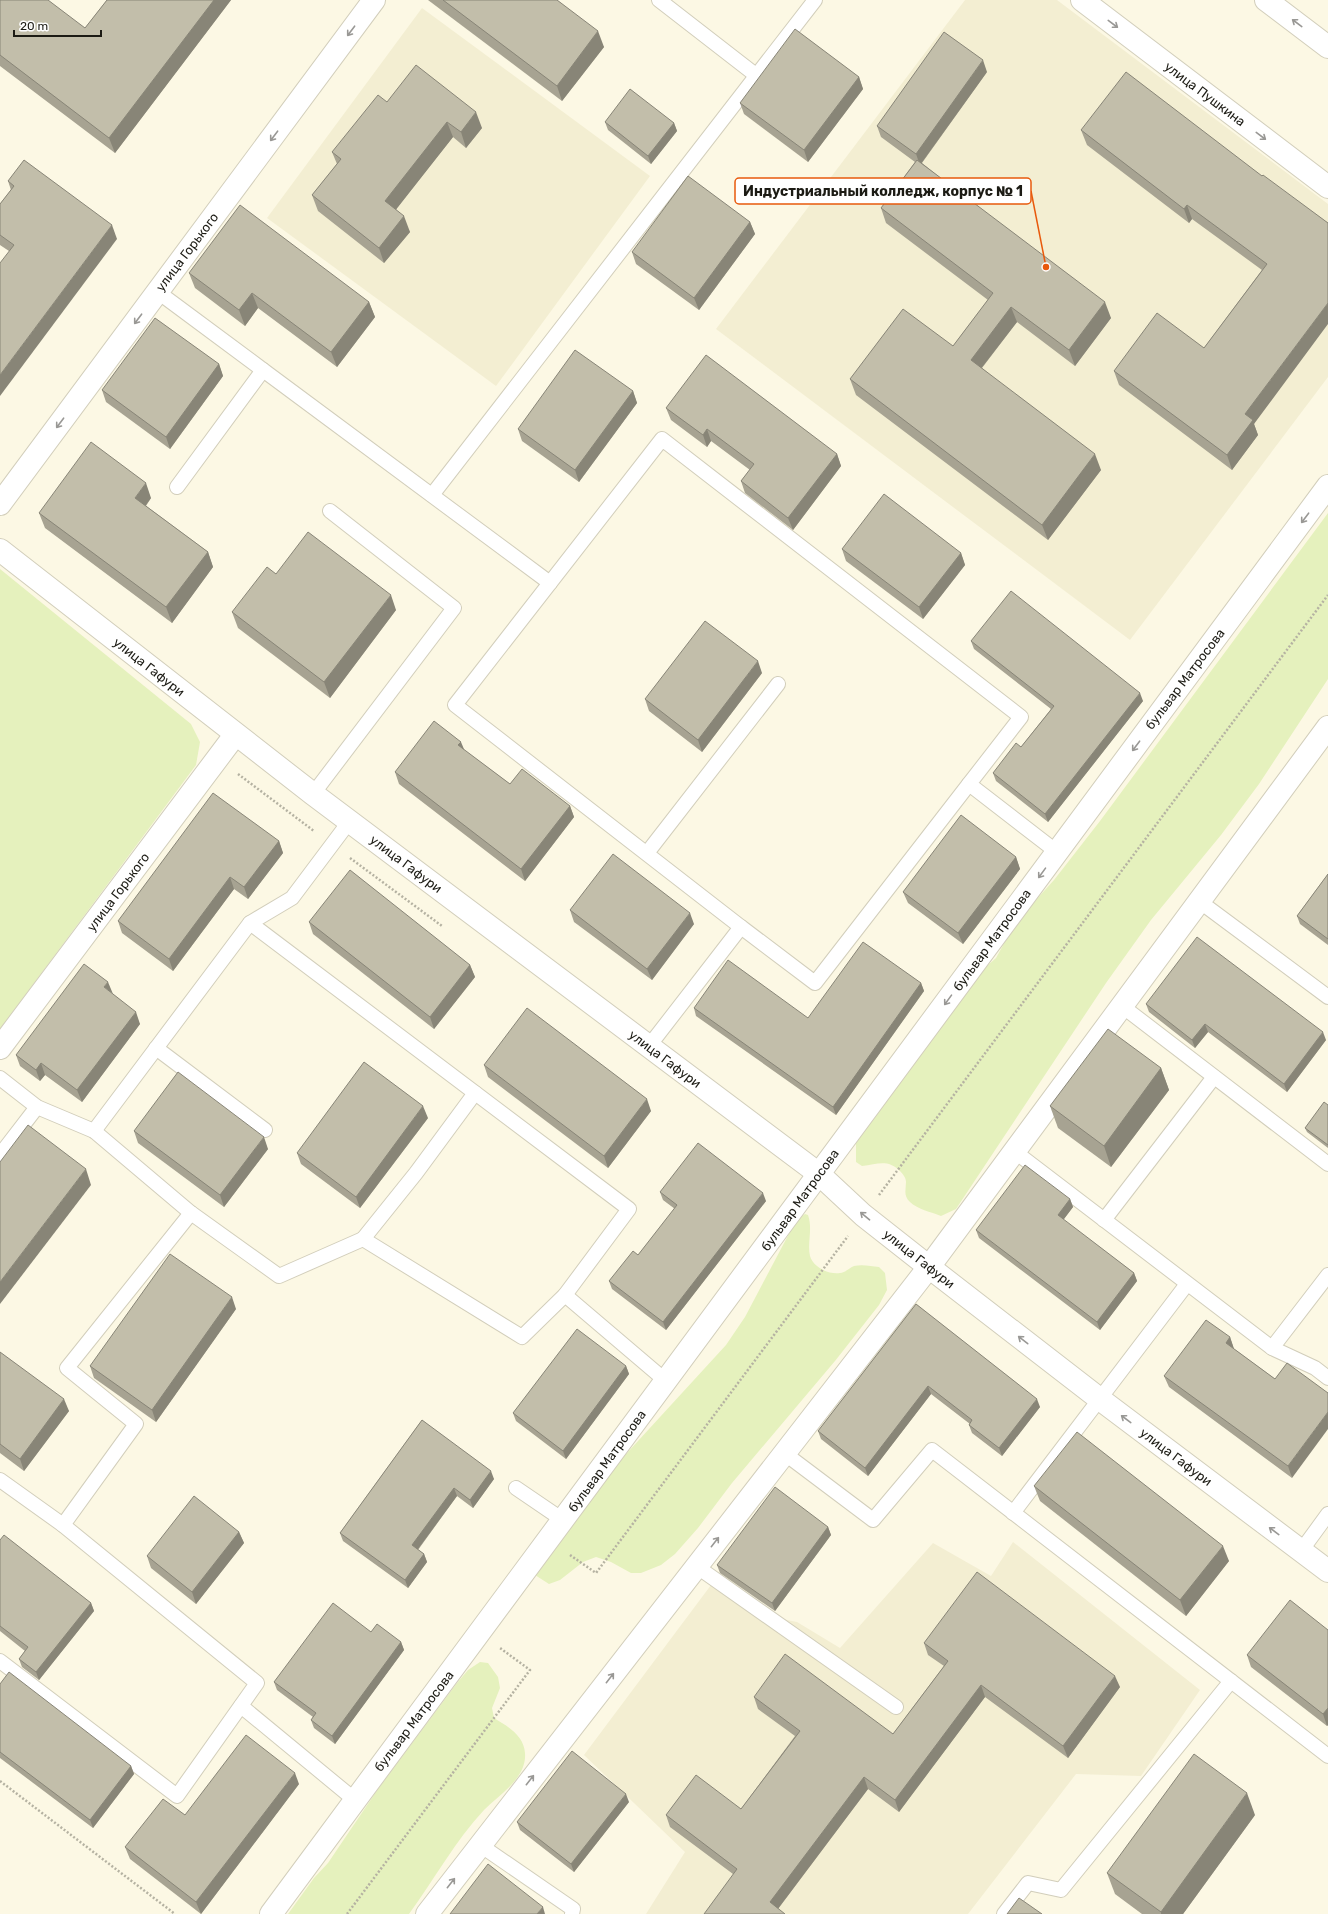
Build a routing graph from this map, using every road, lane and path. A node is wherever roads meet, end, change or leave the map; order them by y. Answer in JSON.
{"nodes":[{"id":1,"x":374,"y":0,"type":"edge"},
{"id":2,"x":659,"y":0,"type":"edge"},
{"id":3,"x":815,"y":0,"type":"edge"},
{"id":4,"x":1082,"y":0,"type":"edge"},
{"id":5,"x":1266,"y":0,"type":"edge"},
{"id":6,"x":1328,"y":47,"type":"edge"},
{"id":7,"x":757,"y":76,"type":"junction"},
{"id":8,"x":1328,"y":187,"type":"edge"},
{"id":9,"x":158,"y":292,"type":"junction"},
{"id":10,"x":263,"y":370,"type":"junction"},
{"id":11,"x":177,"y":486,"type":"dead end"},
{"id":12,"x":1328,"y":486,"type":"edge"},
{"id":13,"x":432,"y":494,"type":"junction"},
{"id":14,"x":0,"y":504,"type":"edge"},
{"id":15,"x":330,"y":511,"type":"dead end"},
{"id":16,"x":0,"y":550,"type":"edge"},
{"id":17,"x":550,"y":583,"type":"junction"},
{"id":18,"x":1328,"y":595,"type":"edge"},
{"id":19,"x":778,"y":684,"type":"dead end"},
{"id":20,"x":1328,"y":727,"type":"edge"},
{"id":21,"x":235,"y":735,"type":"junction"},
{"id":22,"x":969,"y":784,"type":"junction"},
{"id":23,"x":313,"y":794,"type":"junction"},
{"id":24,"x":349,"y":822,"type":"junction"},
{"id":25,"x":1057,"y":852,"type":"junction"},
{"id":26,"x":647,"y":853,"type":"junction"},
{"id":27,"x":1199,"y":901,"type":"junction"},
{"id":28,"x":250,"y":923,"type":"junction"},
{"id":29,"x":741,"y":927,"type":"junction"},
{"id":30,"x":1328,"y":997,"type":"edge"},
{"id":31,"x":1122,"y":1006,"type":"junction"},
{"id":32,"x":649,"y":1046,"type":"junction"},
{"id":33,"x":0,"y":1048,"type":"edge"},
{"id":34,"x":156,"y":1048,"type":"junction"},
{"id":35,"x":1214,"y":1077,"type":"junction"},
{"id":36,"x":0,"y":1078,"type":"edge"},
{"id":37,"x":475,"y":1093,"type":"junction"},
{"id":38,"x":38,"y":1106,"type":"junction"},
{"id":39,"x":265,"y":1130,"type":"dead end"},
{"id":40,"x":94,"y":1131,"type":"junction"},
{"id":41,"x":1014,"y":1151,"type":"junction"},
{"id":42,"x":0,"y":1156,"type":"edge"},
{"id":43,"x":1328,"y":1164,"type":"edge"},
{"id":44,"x":819,"y":1174,"type":"junction"},
{"id":45,"x":191,"y":1212,"type":"junction"},
{"id":46,"x":864,"y":1215,"type":"junction"},
{"id":47,"x":1104,"y":1220,"type":"junction"},
{"id":48,"x":363,"y":1239,"type":"junction"},
{"id":49,"x":929,"y":1267,"type":"junction"},
{"id":50,"x":1328,"y":1275,"type":"edge"},
{"id":51,"x":1187,"y":1284,"type":"junction"},
{"id":52,"x":565,"y":1294,"type":"junction"},
{"id":53,"x":1272,"y":1348,"type":"junction"},
{"id":54,"x":1328,"y":1378,"type":"edge"},
{"id":55,"x":666,"y":1381,"type":"junction"},
{"id":56,"x":1101,"y":1400,"type":"junction"},
{"id":57,"x":784,"y":1453,"type":"junction"},
{"id":58,"x":0,"y":1480,"type":"edge"},
{"id":59,"x":516,"y":1488,"type":"dead end"},
{"id":60,"x":1013,"y":1513,"type":"junction"},
{"id":61,"x":1328,"y":1514,"type":"edge"},
{"id":62,"x":563,"y":1520,"type":"junction"},
{"id":63,"x":63,"y":1525,"type":"junction"},
{"id":64,"x":1301,"y":1550,"type":"junction"},
{"id":65,"x":566,"y":1560,"type":"dead end"},
{"id":66,"x":696,"y":1566,"type":"junction"},
{"id":67,"x":1328,"y":1571,"type":"edge"},
{"id":68,"x":505,"y":1642,"type":"dead end"},
{"id":69,"x":0,"y":1662,"type":"edge"},
{"id":70,"x":1231,"y":1681,"type":"junction"},
{"id":71,"x":241,"y":1706,"type":"junction"},
{"id":72,"x":896,"y":1708,"type":"dead end"},
{"id":73,"x":1328,"y":1756,"type":"edge"},
{"id":74,"x":0,"y":1781,"type":"edge"},
{"id":75,"x":356,"y":1800,"type":"junction"},
{"id":76,"x":480,"y":1845,"type":"junction"},
{"id":77,"x":175,"y":1914,"type":"edge"},
{"id":78,"x":272,"y":1914,"type":"edge"},
{"id":79,"x":347,"y":1914,"type":"edge"},
{"id":80,"x":427,"y":1914,"type":"edge"},
{"id":81,"x":572,"y":1914,"type":"edge"},
{"id":82,"x":1004,"y":1914,"type":"edge"}],
"edges":[{"from":1,"to":9,"type":"street","name":"улица Горького","one_way":true},
{"from":2,"to":7,"type":"lane"},
{"from":3,"to":7,"type":"lane"},
{"from":4,"to":8,"type":"street","name":"улица Пушкина","one_way":true},
{"from":6,"to":5,"type":"street","one_way":true},
{"from":7,"to":13,"type":"lane"},
{"from":9,"to":10,"type":"lane"},
{"from":9,"to":14,"type":"street","name":"улица Горького","one_way":true},
{"from":10,"to":11,"type":"lane"},
{"from":10,"to":13,"type":"lane"},
{"from":12,"to":25,"type":"street","name":"бульвар Матросова","one_way":true},
{"from":13,"to":17,"type":"lane"},
{"from":15,"to":23,"type":"lane"},
{"from":16,"to":21,"type":"street","name":"улица Гафури"},
{"from":17,"to":22,"type":"lane"},
{"from":17,"to":26,"type":"lane"},
{"from":18,"to":46,"type":"path"},
{"from":19,"to":26,"type":"lane"},
{"from":20,"to":27,"type":"street"},
{"from":21,"to":23,"type":"street","name":"улица Гафури"},
{"from":21,"to":33,"type":"street","name":"улица Горького"},
{"from":22,"to":25,"type":"lane"},
{"from":22,"to":29,"type":"lane"},
{"from":23,"to":24,"type":"street","name":"улица Гафури"},
{"from":24,"to":28,"type":"lane"},
{"from":24,"to":32,"type":"street","name":"улица Гафури"},
{"from":25,"to":44,"type":"street","name":"бульвар Матросова","one_way":true},
{"from":26,"to":29,"type":"lane"},
{"from":27,"to":30,"type":"lane"},
{"from":27,"to":31,"type":"street"},
{"from":28,"to":34,"type":"lane"},
{"from":28,"to":37,"type":"lane"},
{"from":29,"to":32,"type":"lane"},
{"from":31,"to":35,"type":"lane"},
{"from":31,"to":41,"type":"street"},
{"from":32,"to":44,"type":"street","name":"улица Гафури"},
{"from":34,"to":39,"type":"lane"},
{"from":34,"to":40,"type":"lane"},
{"from":35,"to":43,"type":"lane"},
{"from":35,"to":47,"type":"lane"},
{"from":36,"to":38,"type":"lane"},
{"from":37,"to":48,"type":"lane"},
{"from":37,"to":52,"type":"lane"},
{"from":38,"to":40,"type":"lane"},
{"from":38,"to":42,"type":"lane"},
{"from":40,"to":45,"type":"lane"},
{"from":41,"to":47,"type":"lane"},
{"from":41,"to":49,"type":"street"},
{"from":44,"to":46,"type":"street","name":"улица Гафури"},
{"from":44,"to":55,"type":"street","name":"бульвар Матросова"},
{"from":45,"to":48,"type":"lane"},
{"from":45,"to":63,"type":"lane"},
{"from":49,"to":46,"type":"street","name":"улица Гафури","one_way":true},
{"from":46,"to":65,"type":"path"},
{"from":47,"to":51,"type":"lane"},
{"from":48,"to":52,"type":"lane"},
{"from":56,"to":49,"type":"street","name":"улица Гафури","one_way":true},
{"from":49,"to":57,"type":"street"},
{"from":50,"to":53,"type":"lane"},
{"from":51,"to":53,"type":"lane"},
{"from":51,"to":56,"type":"lane"},
{"from":52,"to":55,"type":"lane"},
{"from":53,"to":54,"type":"lane"},
{"from":55,"to":62,"type":"street","name":"бульвар Матросова"},
{"from":56,"to":60,"type":"lane"},
{"from":64,"to":56,"type":"street","name":"улица Гафури","one_way":true},
{"from":57,"to":60,"type":"lane"},
{"from":66,"to":57,"type":"street","one_way":true},
{"from":58,"to":63,"type":"lane"},
{"from":59,"to":62,"type":"lane"},
{"from":60,"to":70,"type":"lane"},
{"from":61,"to":64,"type":"lane"},
{"from":62,"to":75,"type":"street","name":"бульвар Матросова"},
{"from":63,"to":71,"type":"lane"},
{"from":64,"to":67,"type":"street","name":"улица Гафури"},
{"from":66,"to":72,"type":"lane"},
{"from":76,"to":66,"type":"street","one_way":true},
{"from":68,"to":79,"type":"path"},
{"from":69,"to":71,"type":"lane"},
{"from":70,"to":73,"type":"lane"},
{"from":70,"to":82,"type":"lane"},
{"from":71,"to":75,"type":"lane"},
{"from":74,"to":77,"type":"path"},
{"from":75,"to":78,"type":"street","name":"бульвар Матросова"},
{"from":80,"to":76,"type":"street","one_way":true},
{"from":76,"to":81,"type":"lane"}]}
